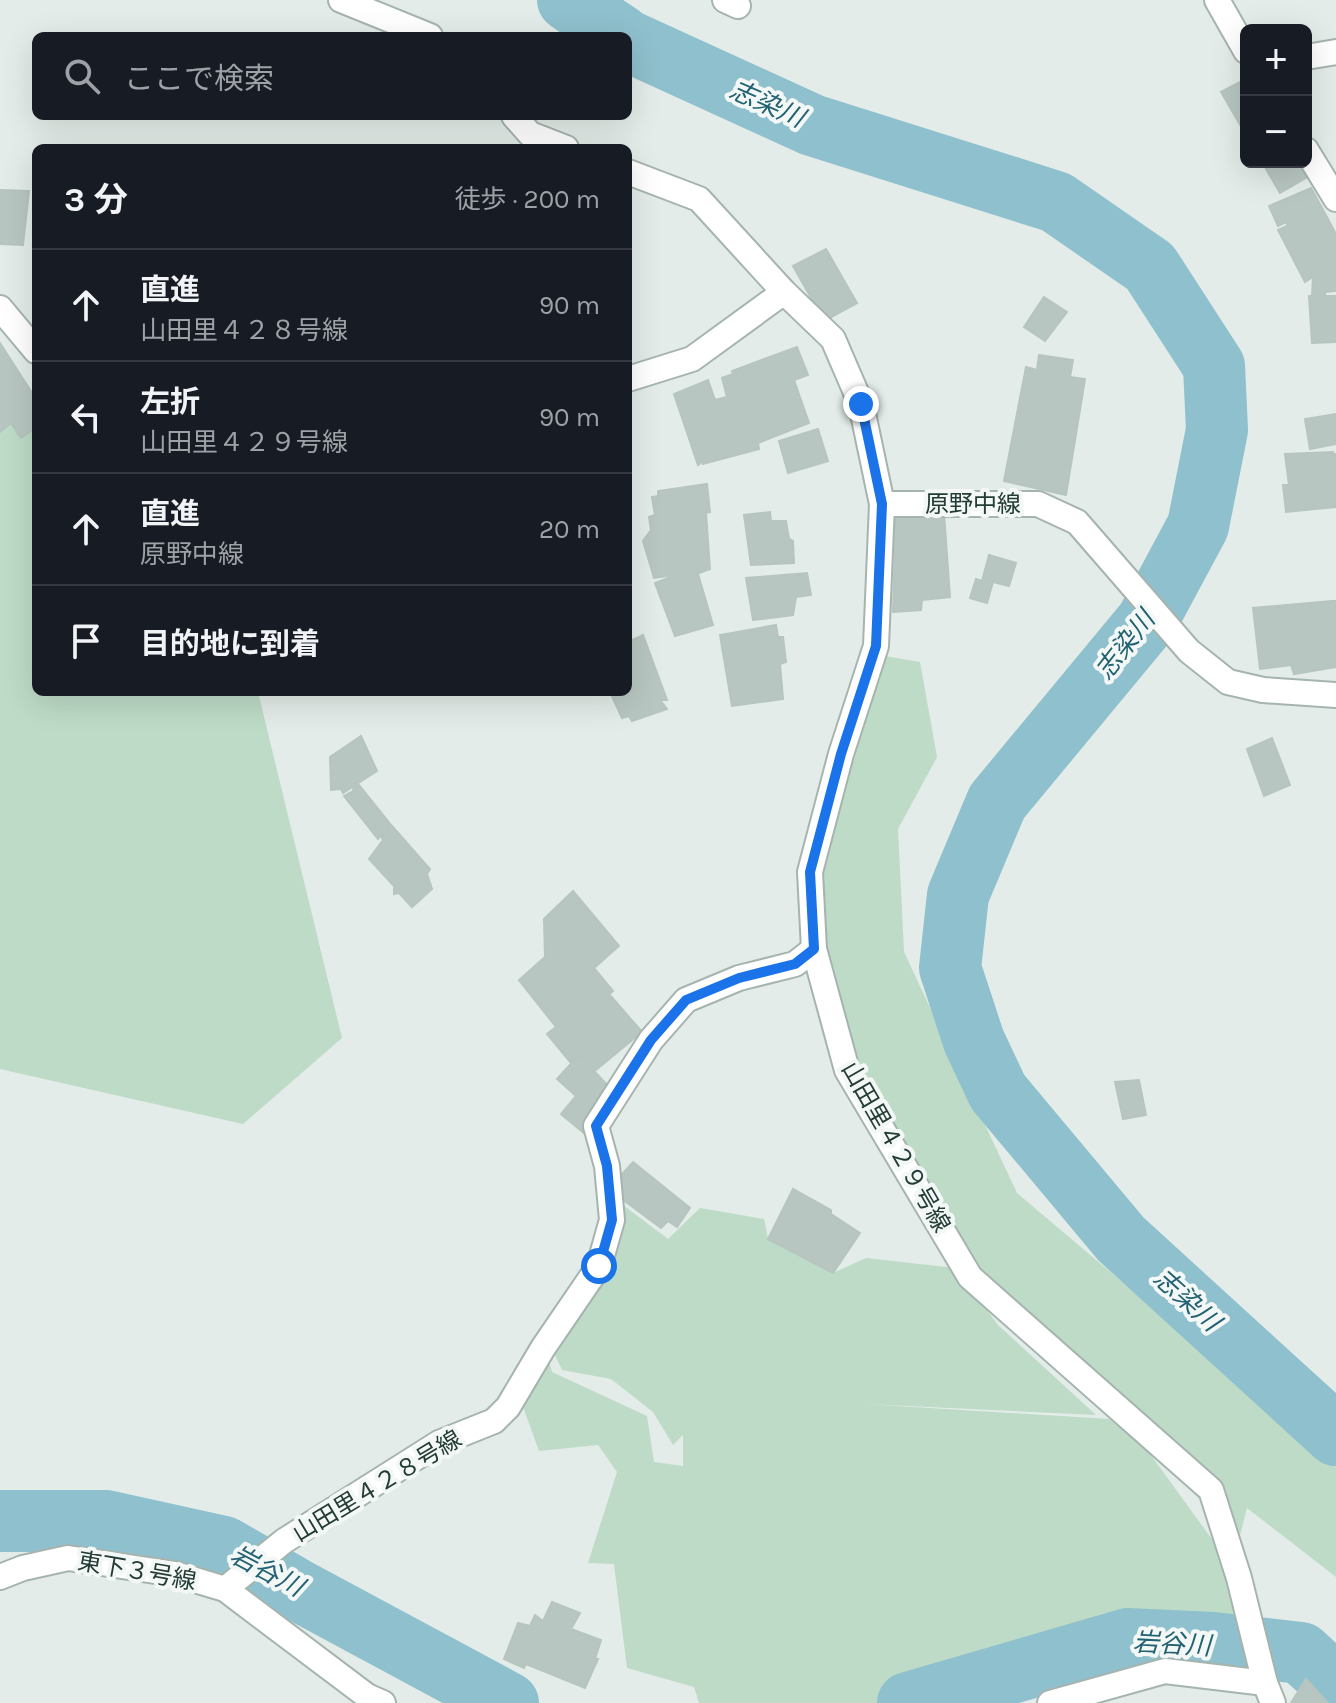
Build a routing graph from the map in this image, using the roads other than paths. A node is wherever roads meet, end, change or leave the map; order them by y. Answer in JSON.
{"nodes":[{"id":1,"x":341,"y":0,"type":"edge"},
{"id":2,"x":1217,"y":0,"type":"edge"},
{"id":3,"x":420,"y":32,"type":"edge"},
{"id":4,"x":1240,"y":40,"type":"edge"},
{"id":5,"x":1336,"y":52,"type":"edge"},
{"id":6,"x":1312,"y":56,"type":"edge"},
{"id":7,"x":518,"y":120,"type":"edge"},
{"id":8,"x":556,"y":144,"type":"edge"},
{"id":9,"x":1312,"y":160,"type":"edge"},
{"id":10,"x":632,"y":174,"type":"edge"},
{"id":11,"x":1336,"y":199,"type":"edge"},
{"id":12,"x":784,"y":292,"type":"junction"},
{"id":13,"x":0,"y":308,"type":"edge"},
{"id":14,"x":32,"y":346,"type":"edge"},
{"id":15,"x":632,"y":378,"type":"edge"},
{"id":16,"x":882,"y":504,"type":"junction"},
{"id":17,"x":1336,"y":695,"type":"edge"},
{"id":18,"x":814,"y":949,"type":"junction"},
{"id":19,"x":0,"y":1577,"type":"edge"},
{"id":20,"x":226,"y":1588,"type":"junction"},
{"id":21,"x":1269,"y":1693,"type":"edge"},
{"id":22,"x":383,"y":1703,"type":"edge"},
{"id":23,"x":1050,"y":1703,"type":"edge"}],
"edges":[{"from":1,"to":3,"type":"street"},
{"from":2,"to":4,"type":"street"},
{"from":5,"to":6,"type":"street"},
{"from":7,"to":8,"type":"street"},
{"from":9,"to":11,"type":"street"},
{"from":10,"to":12,"type":"street"},
{"from":12,"to":15,"type":"street"},
{"from":12,"to":16,"type":"street"},
{"from":13,"to":14,"type":"street"},
{"from":16,"to":17,"type":"street","name":"原野中線"},
{"from":16,"to":18,"type":"street","name":"山田里４２９号線"},
{"from":18,"to":20,"type":"street","name":"山田里４２８号線"},
{"from":18,"to":21,"type":"street","name":"山田里４２９号線"},
{"from":19,"to":20,"type":"street","name":"東下３号線"},
{"from":20,"to":22,"type":"street","name":"東下３号線"},
{"from":21,"to":23,"type":"street"}]}
